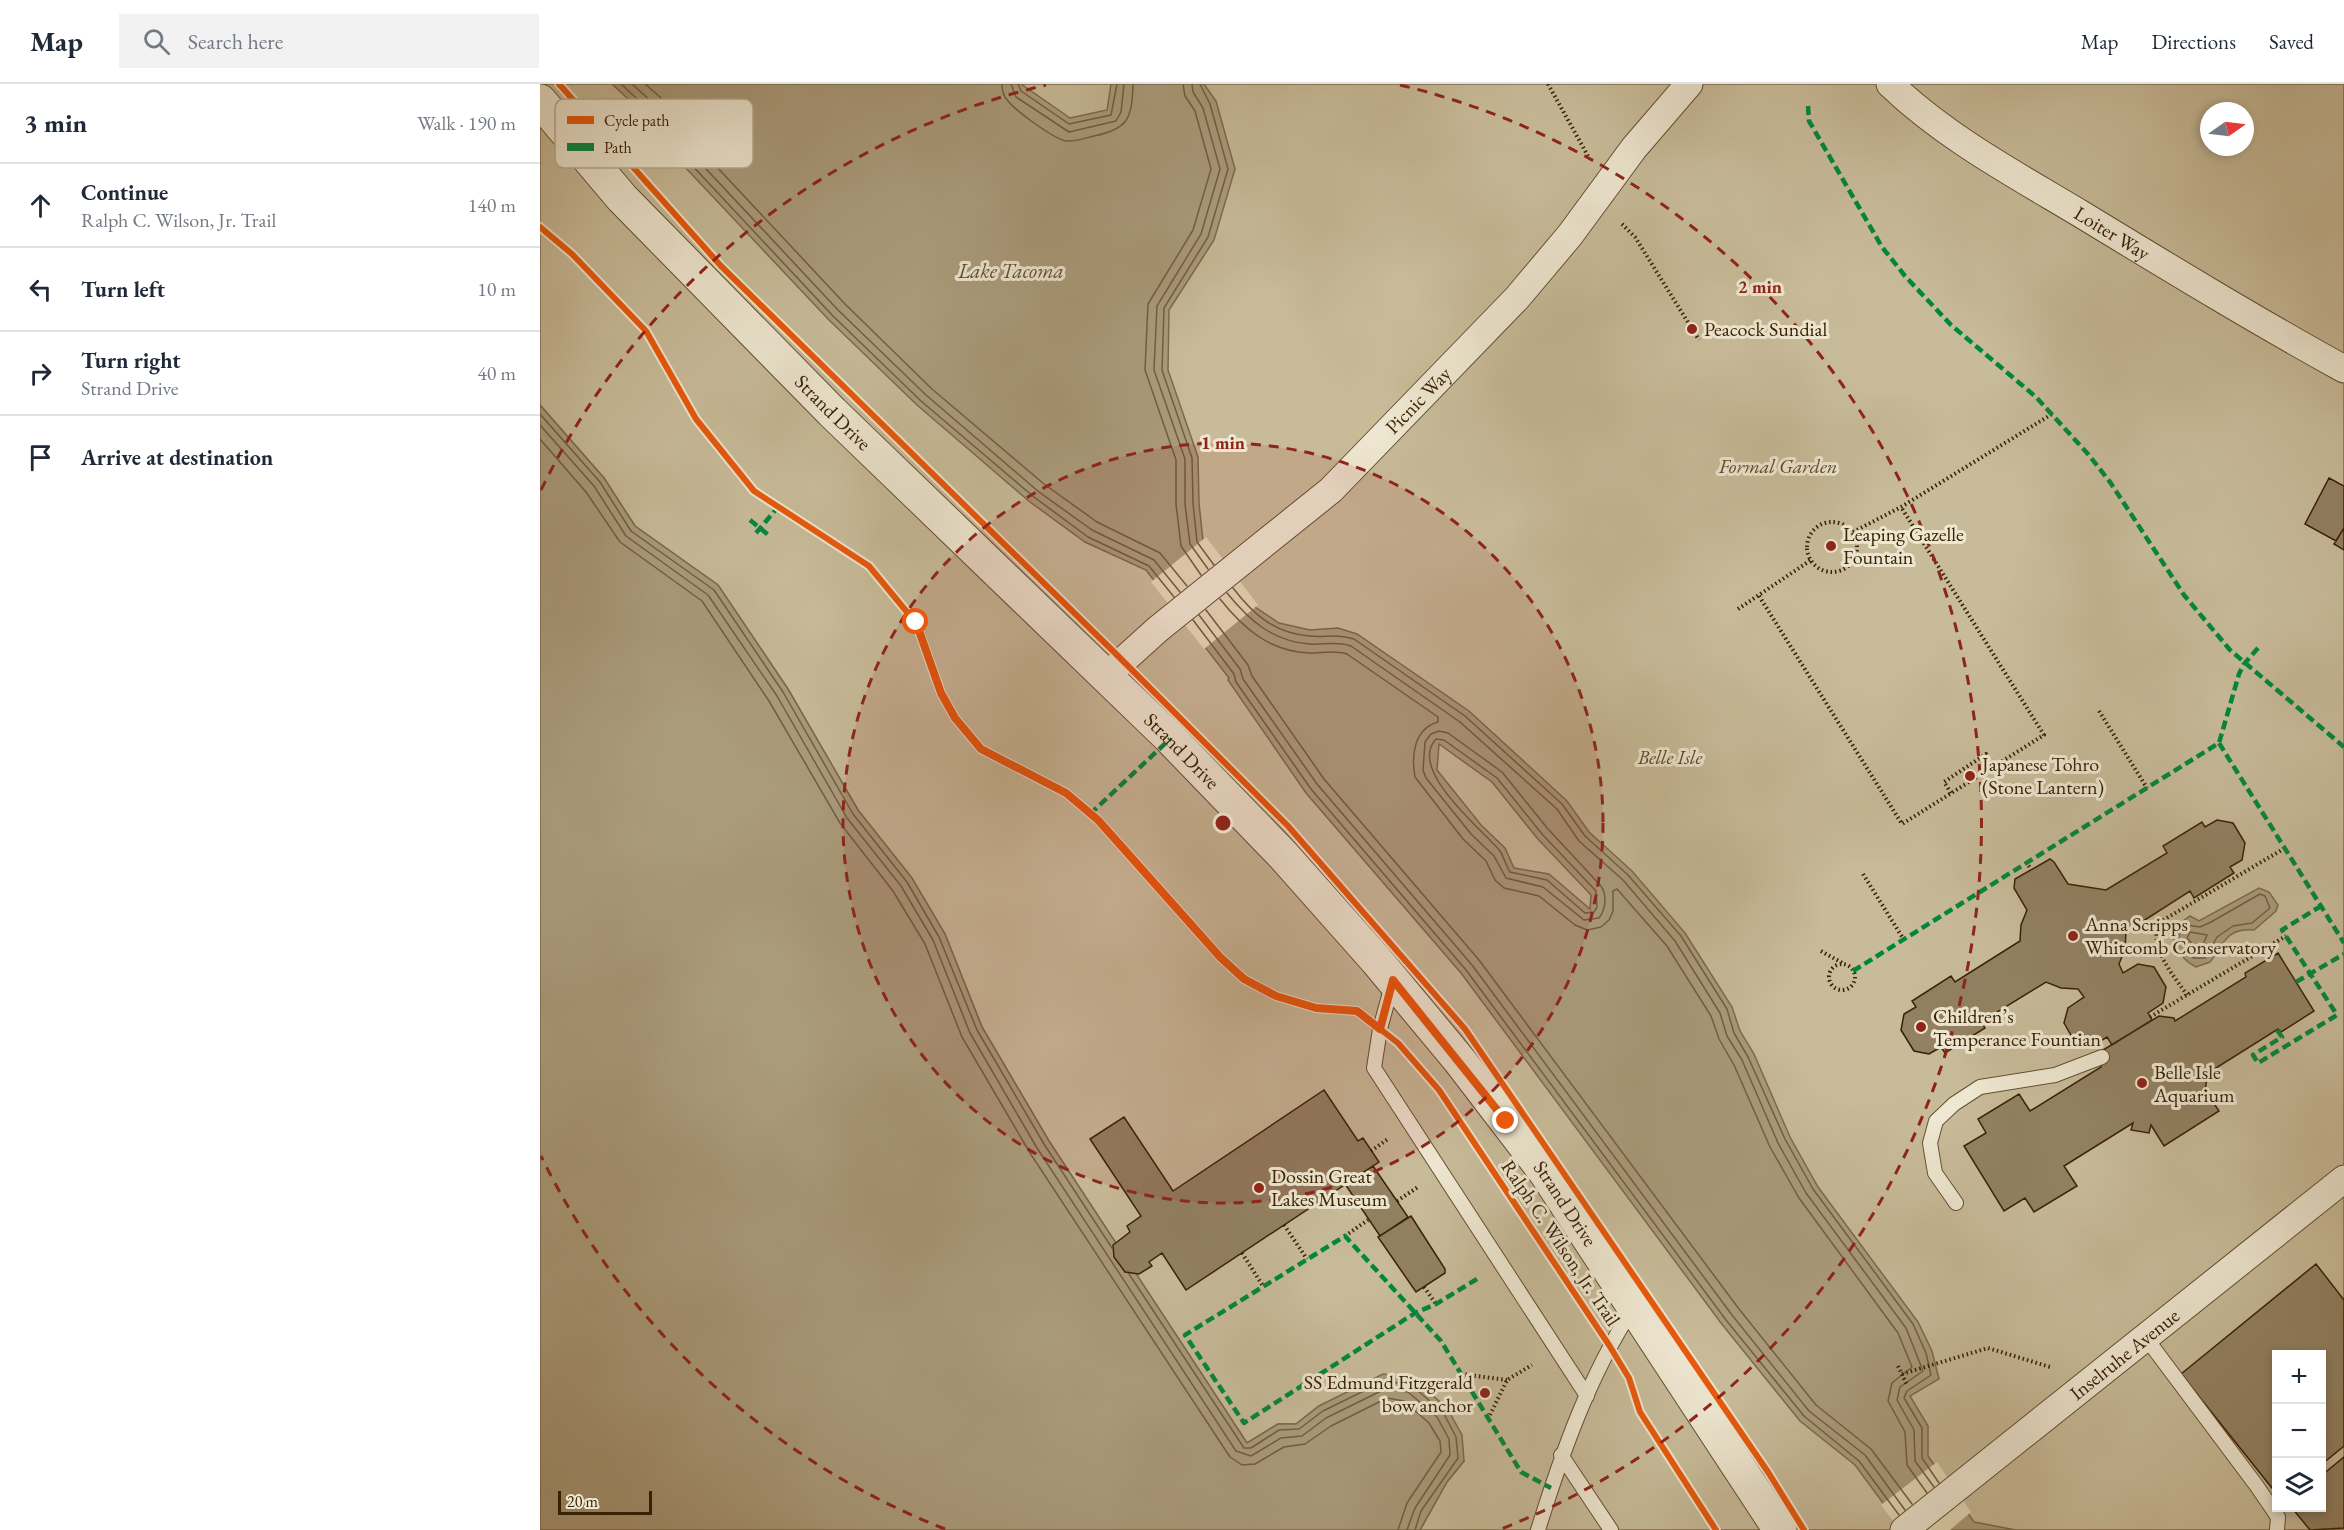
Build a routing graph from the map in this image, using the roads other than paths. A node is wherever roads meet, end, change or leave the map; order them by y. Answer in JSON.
{"nodes":[{"id":1,"x":1689,"y":84,"type":"edge"},
{"id":2,"x":1890,"y":84,"type":"edge"},
{"id":3,"x":540,"y":101,"type":"edge"},
{"id":4,"x":555,"y":119,"type":"edge"},
{"id":5,"x":596,"y":168,"type":"edge"},
{"id":6,"x":2344,"y":369,"type":"edge"},
{"id":7,"x":1106,"y":676,"type":"junction"},
{"id":8,"x":1393,"y":980,"type":"junction"},
{"id":9,"x":2102,"y":1057,"type":"dead end"},
{"id":10,"x":2344,"y":1179,"type":"edge"},
{"id":11,"x":1956,"y":1203,"type":"dead end"},
{"id":12,"x":1634,"y":1306,"type":"junction"},
{"id":13,"x":2146,"y":1338,"type":"junction"},
{"id":14,"x":1587,"y":1396,"type":"junction"},
{"id":15,"x":1561,"y":1455,"type":"junction"},
{"id":16,"x":1538,"y":1530,"type":"edge"},
{"id":17,"x":1611,"y":1530,"type":"edge"},
{"id":18,"x":1780,"y":1530,"type":"edge"},
{"id":19,"x":1904,"y":1530,"type":"edge"},
{"id":20,"x":2277,"y":1530,"type":"edge"}],
"edges":[{"from":1,"to":7,"type":"street","name":"Picnic Way"},
{"from":2,"to":6,"type":"street","name":"Loiter Way"},
{"from":3,"to":4,"type":"street","name":"Strand Drive"},
{"from":5,"to":7,"type":"street","name":"Strand Drive"},
{"from":7,"to":8,"type":"street","name":"Strand Drive"},
{"from":8,"to":12,"type":"street","name":"Strand Drive"},
{"from":8,"to":14,"type":"lane"},
{"from":9,"to":11,"type":"lane"},
{"from":10,"to":13,"type":"street","name":"Inselruhe Avenue"},
{"from":12,"to":14,"type":"lane"},
{"from":12,"to":18,"type":"street","name":"Strand Drive"},
{"from":13,"to":19,"type":"street","name":"Inselruhe Avenue"},
{"from":13,"to":20,"type":"lane"},
{"from":14,"to":15,"type":"lane"},
{"from":15,"to":16,"type":"lane"},
{"from":15,"to":17,"type":"lane"}]}
